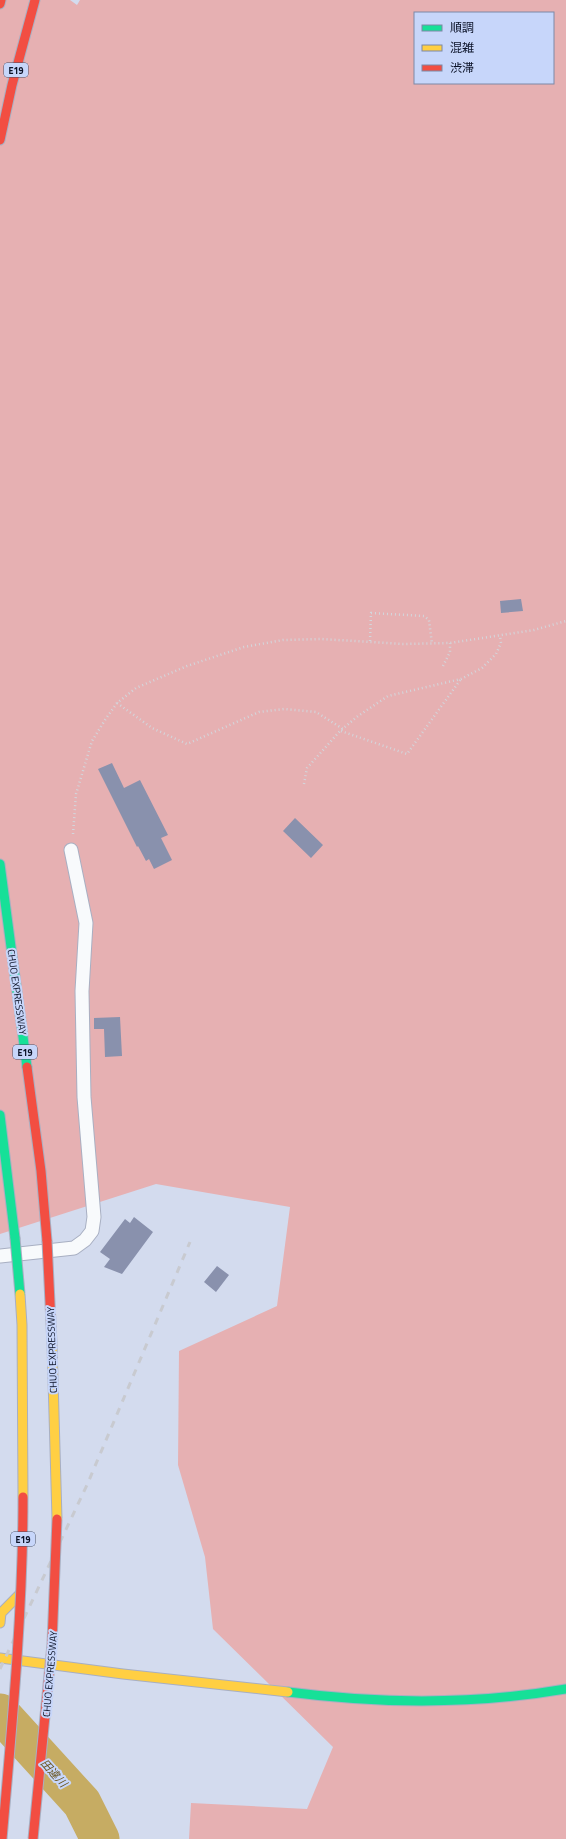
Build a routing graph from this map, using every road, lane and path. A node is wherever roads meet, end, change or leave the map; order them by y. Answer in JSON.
{"nodes":[{"id":1,"x":1,"y":0,"type":"edge"},
{"id":2,"x":35,"y":0,"type":"edge"},
{"id":3,"x":0,"y":4,"type":"edge"},
{"id":4,"x":0,"y":140,"type":"edge"},
{"id":5,"x":566,"y":620,"type":"edge"},
{"id":6,"x":500,"y":636,"type":"junction"},
{"id":7,"x":370,"y":641,"type":"junction"},
{"id":8,"x":450,"y":643,"type":"junction"},
{"id":9,"x":432,"y":644,"type":"junction"},
{"id":10,"x":443,"y":666,"type":"dead end"},
{"id":11,"x":461,"y":679,"type":"junction"},
{"id":12,"x":117,"y":703,"type":"junction"},
{"id":13,"x":342,"y":730,"type":"junction"},
{"id":14,"x":304,"y":784,"type":"dead end"},
{"id":15,"x":71,"y":850,"type":"joint"},
{"id":16,"x":0,"y":864,"type":"edge"},
{"id":17,"x":0,"y":1115,"type":"edge"},
{"id":18,"x":0,"y":1256,"type":"edge"},
{"id":19,"x":20,"y":1594,"type":"junction"},
{"id":20,"x":0,"y":1624,"type":"edge"},
{"id":21,"x":0,"y":1658,"type":"edge"},
{"id":22,"x":566,"y":1689,"type":"edge"},
{"id":23,"x":2,"y":1839,"type":"edge"},
{"id":24,"x":34,"y":1839,"type":"edge"}],
"edges":[{"from":1,"to":3,"type":"main road"},
{"from":2,"to":4,"type":"main road","number":"E19"},
{"from":5,"to":6,"type":"path"},
{"from":6,"to":8,"type":"path"},
{"from":6,"to":11,"type":"path"},
{"from":7,"to":9,"type":"path"},
{"from":7,"to":9,"type":"path"},
{"from":7,"to":12,"type":"path"},
{"from":8,"to":9,"type":"path"},
{"from":8,"to":10,"type":"path"},
{"from":11,"to":13,"type":"path"},
{"from":11,"to":13,"type":"path"},
{"from":12,"to":13,"type":"path"},
{"from":12,"to":15,"type":"path"},
{"from":13,"to":14,"type":"path"},
{"from":15,"to":18,"type":"lane"},
{"from":16,"to":24,"type":"main road","name":"CHUO EXPRESSWAY","number":"E19","bridge":true},
{"from":17,"to":19,"type":"main road","number":"E19","bridge":true},
{"from":19,"to":20,"type":"main road"},
{"from":19,"to":23,"type":"main road","number":"E19","bridge":true},
{"from":21,"to":22,"type":"main road"}]}
